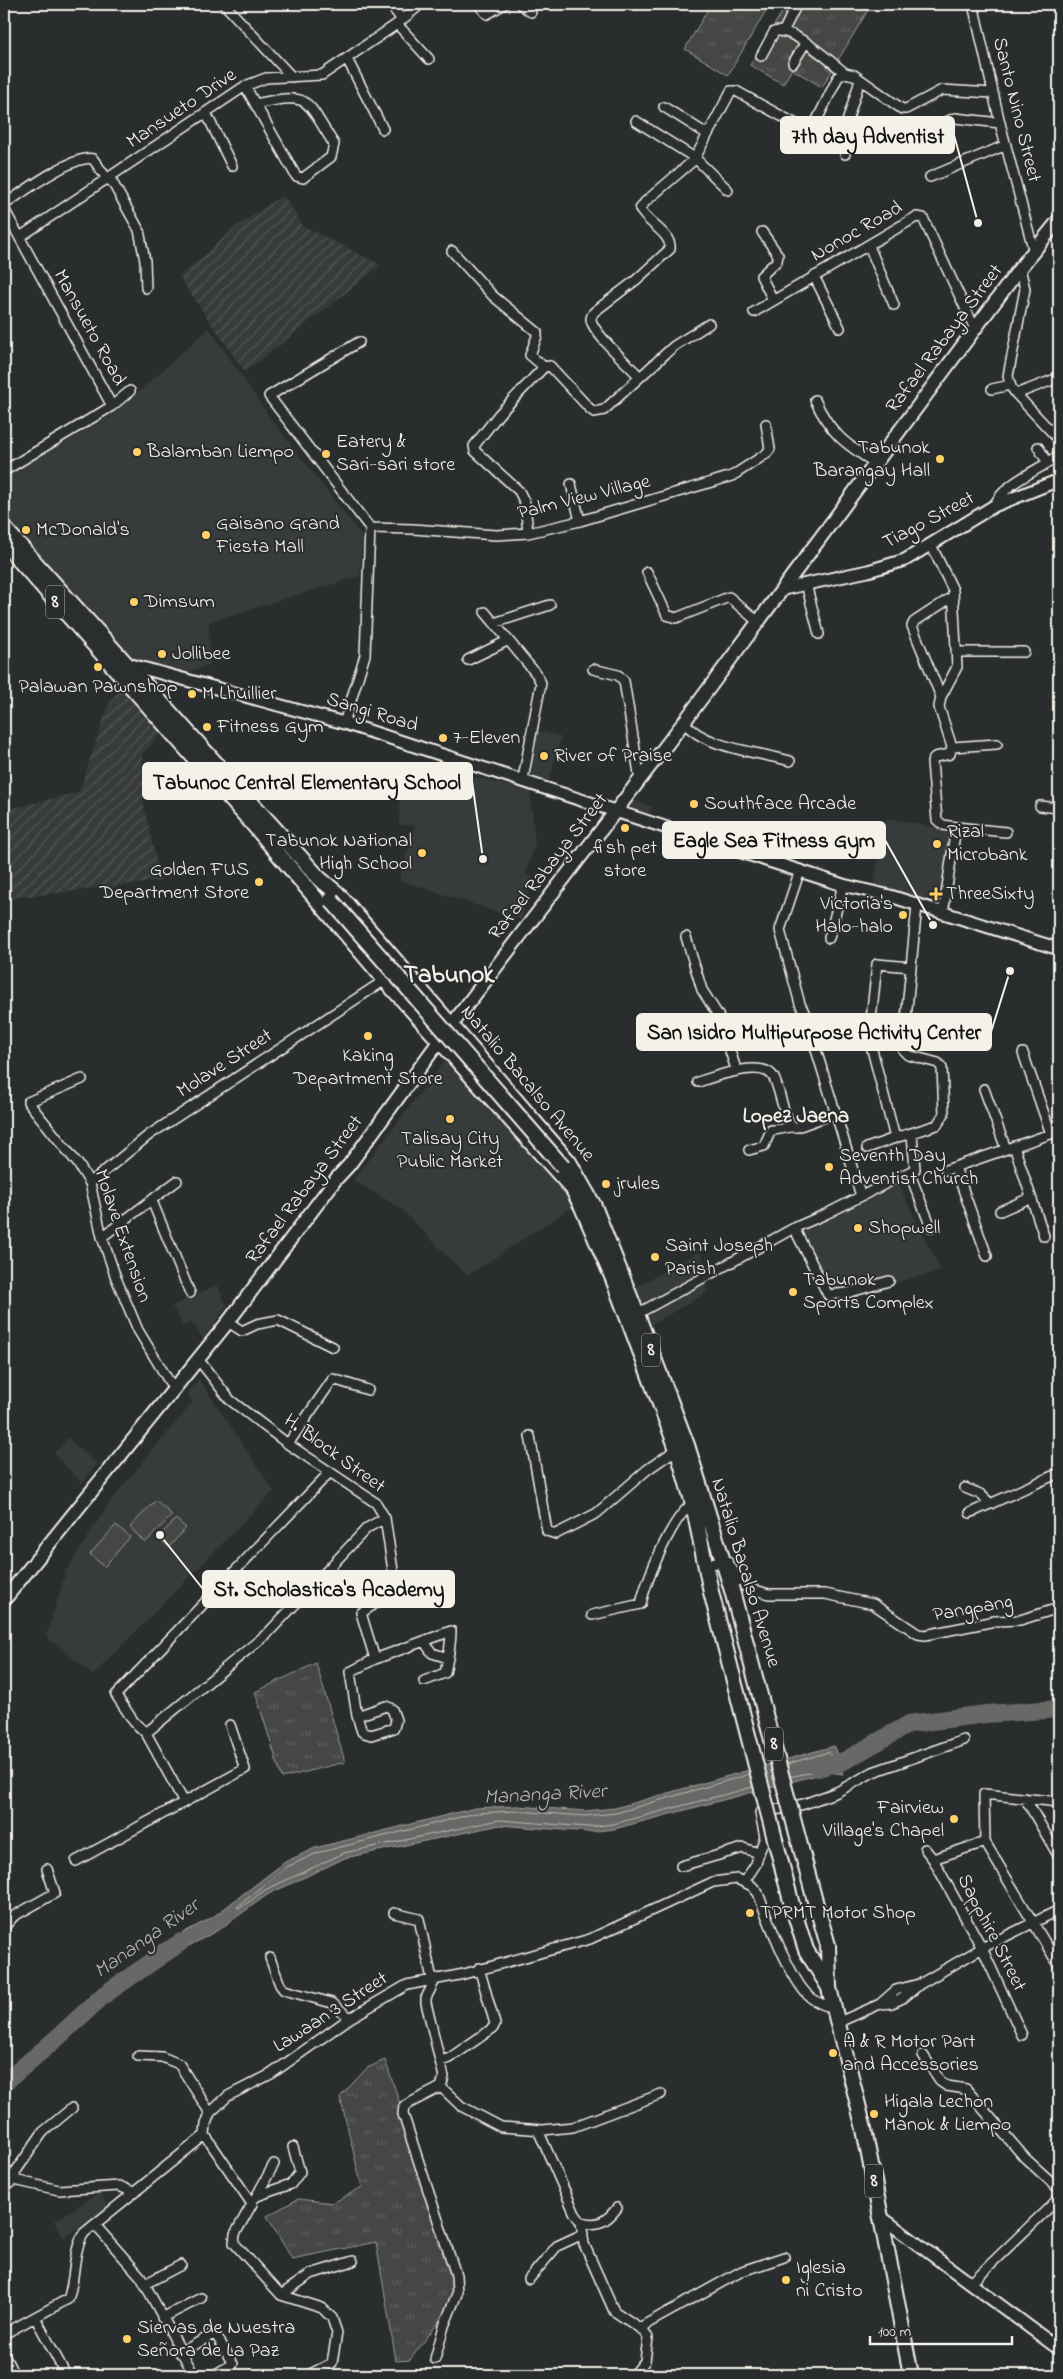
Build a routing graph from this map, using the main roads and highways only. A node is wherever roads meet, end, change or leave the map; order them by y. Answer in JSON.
{"nodes":[{"id":1,"x":1059,"y":220,"type":"edge"},
{"id":2,"x":4,"y":528,"type":"edge"},
{"id":3,"x":4,"y":543,"type":"edge"},
{"id":4,"x":120,"y":667,"type":"junction"},
{"id":5,"x":320,"y":879,"type":"junction"},
{"id":6,"x":309,"y":889,"type":"junction"},
{"id":7,"x":331,"y":900,"type":"junction"},
{"id":8,"x":452,"y":1024,"type":"junction"},
{"id":9,"x":440,"y":1040,"type":"junction"},
{"id":10,"x":576,"y":1185,"type":"junction"},
{"id":11,"x":4,"y":1600,"type":"edge"},
{"id":12,"x":829,"y":1988,"type":"junction"},
{"id":13,"x":912,"y":2375,"type":"edge"}],
"edges":[{"from":1,"to":8,"type":"main road","name":"Rafael Rabaya Street"},
{"from":2,"to":4,"type":"main road","name":"Natalio Bacalso Avenue","number":"8"},
{"from":3,"to":4,"type":"main road","name":"Natalio Bacalso Avenue","number":"8"},
{"from":4,"to":5,"type":"main road","name":"Natalio Bacalso Avenue","number":"8"},
{"from":4,"to":6,"type":"main road","name":"Natalio Bacalso Avenue","number":"8"},
{"from":5,"to":7,"type":"main road","name":"Natalio Bacalso Avenue","number":"8"},
{"from":5,"to":8,"type":"main road","name":"Natalio Bacalso Avenue"},
{"from":6,"to":7,"type":"main road","name":"Natalio Bacalso Avenue","number":"8"},
{"from":6,"to":9,"type":"main road","name":"Natalio Bacalso Avenue"},
{"from":7,"to":10,"type":"main road","name":"Natalio Bacalso Avenue","number":"8","bridge":true},
{"from":8,"to":9,"type":"main road","name":"Rafael Rabaya Street"},
{"from":8,"to":10,"type":"main road","name":"Natalio Bacalso Avenue"},
{"from":9,"to":10,"type":"main road","name":"Natalio Bacalso Avenue"},
{"from":9,"to":11,"type":"main road","name":"Rafael Rabaya Street"},
{"from":10,"to":12,"type":"main road","name":"Natalio Bacalso Avenue","number":"8","bridge":true},
{"from":10,"to":12,"type":"main road","name":"Natalio Bacalso Avenue","number":"8","bridge":true},
{"from":12,"to":13,"type":"main road","name":"Natalio Bacalso Avenue","number":"8"}]}
